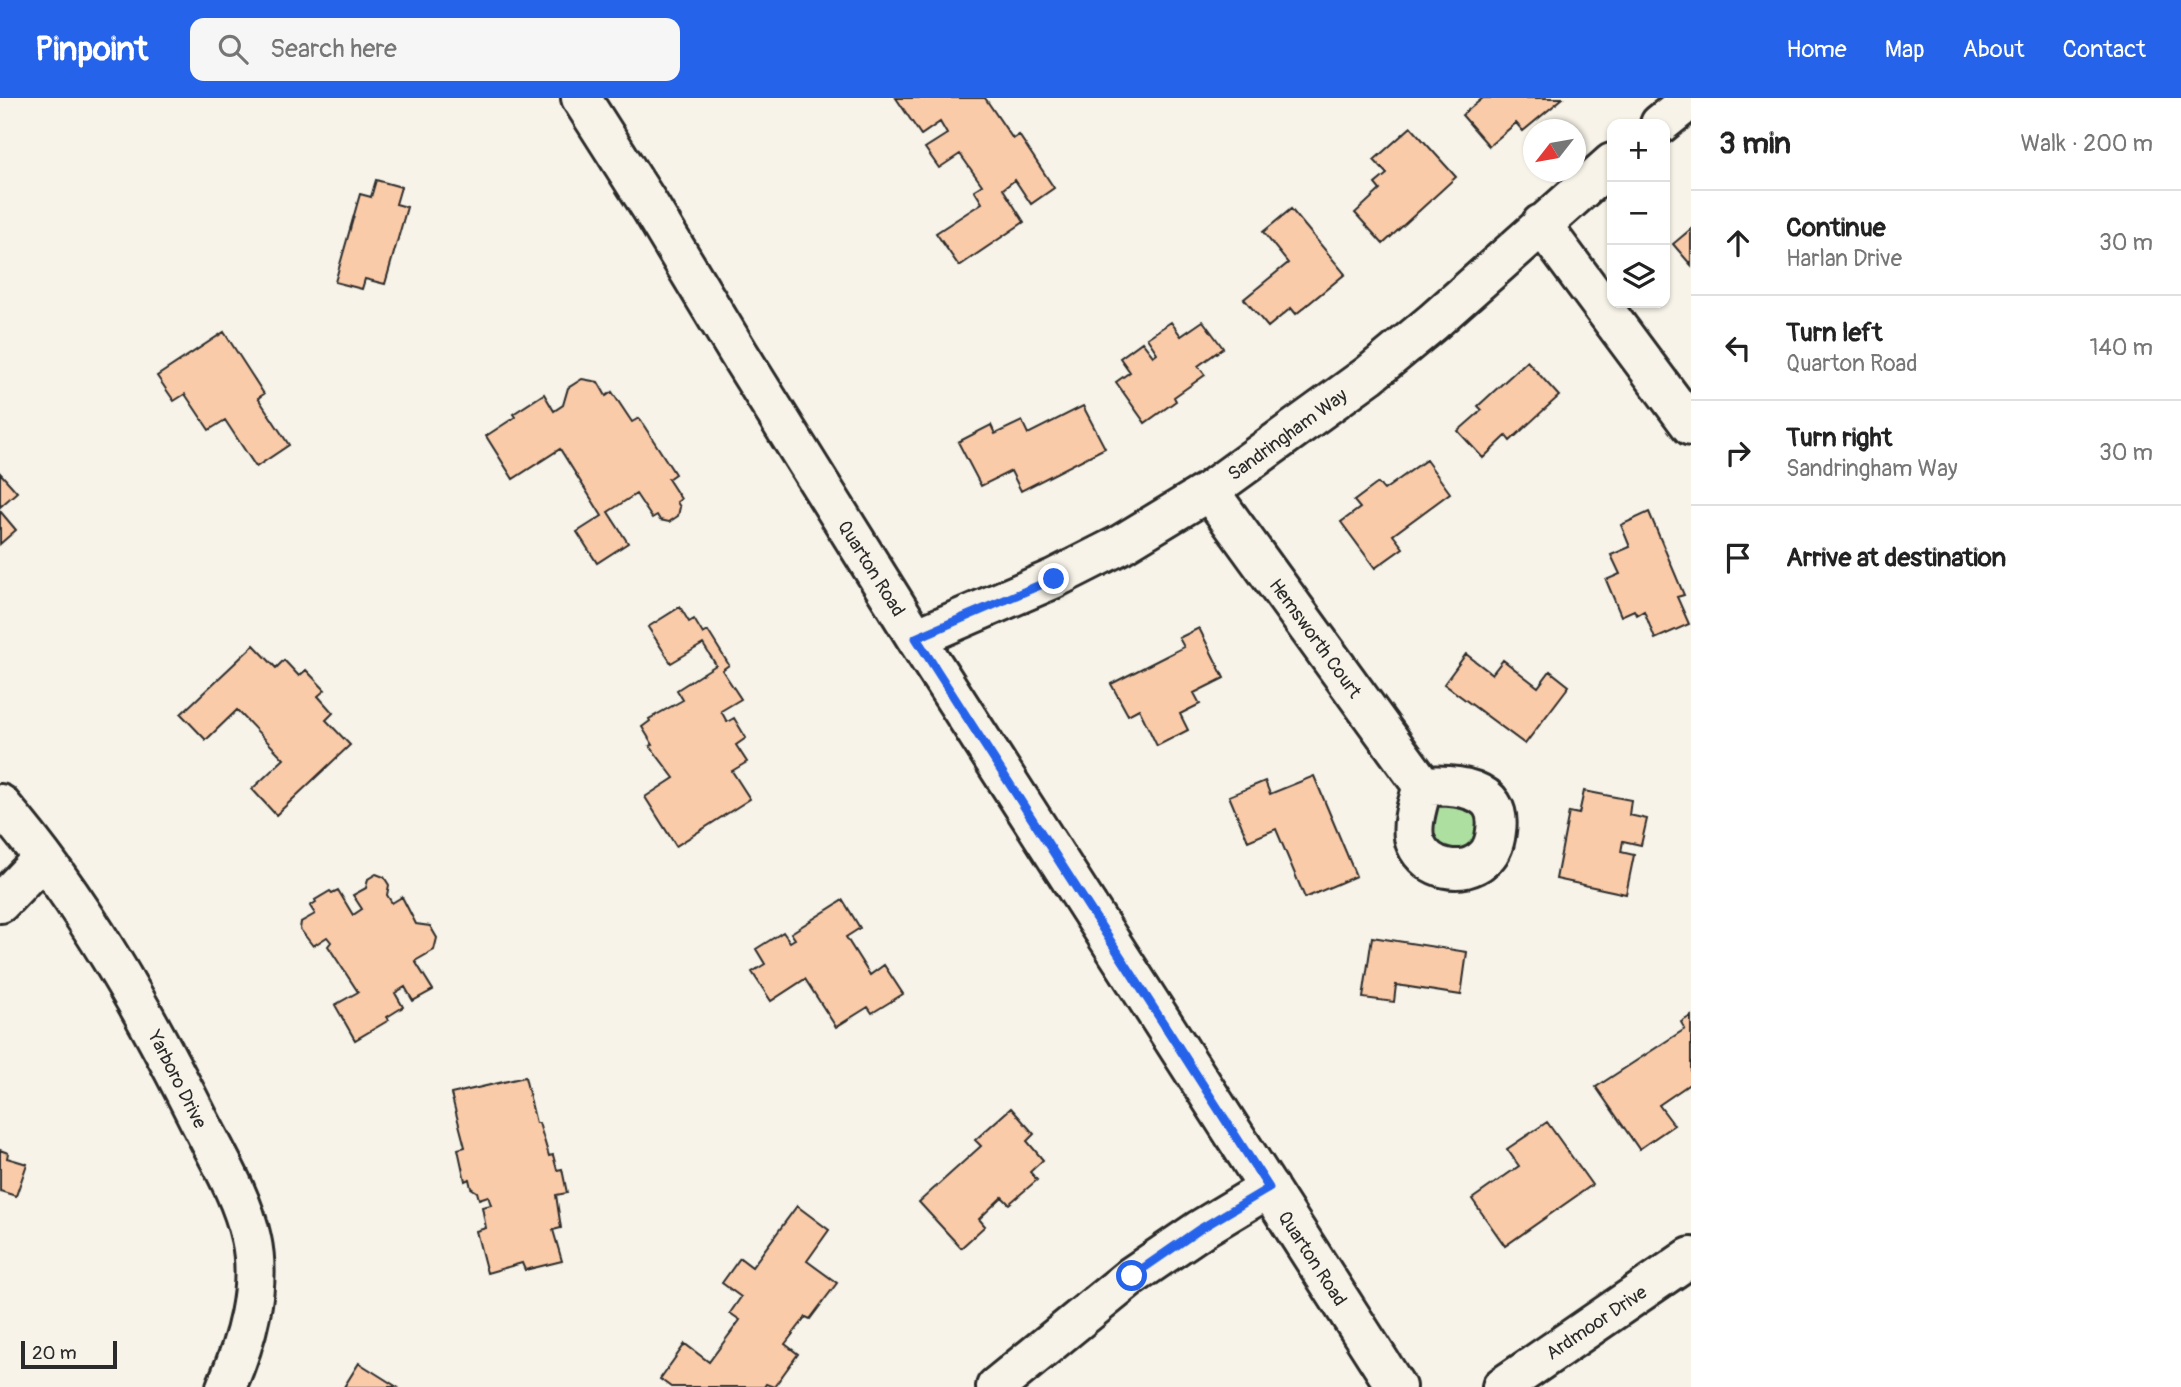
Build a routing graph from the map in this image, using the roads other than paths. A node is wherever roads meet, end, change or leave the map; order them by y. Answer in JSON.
{"nodes":[{"id":1,"x":581,"y":98,"type":"edge"},
{"id":2,"x":1691,"y":99,"type":"edge"},
{"id":3,"x":1666,"y":119,"type":"edge"},
{"id":4,"x":1607,"y":167,"type":"edge"},
{"id":5,"x":1541,"y":224,"type":"junction"},
{"id":6,"x":1691,"y":426,"type":"edge"},
{"id":7,"x":1209,"y":491,"type":"junction"},
{"id":8,"x":916,"y":638,"type":"junction"},
{"id":9,"x":1423,"y":786,"type":"dead end"},
{"id":10,"x":0,"y":804,"type":"edge"},
{"id":11,"x":43,"y":858,"type":"junction"},
{"id":12,"x":0,"y":904,"type":"edge"},
{"id":13,"x":1269,"y":1188,"type":"junction"},
{"id":14,"x":1691,"y":1257,"type":"edge"},
{"id":15,"x":226,"y":1387,"type":"edge"},
{"id":16,"x":996,"y":1387,"type":"edge"},
{"id":17,"x":1396,"y":1387,"type":"edge"},
{"id":18,"x":1502,"y":1387,"type":"edge"}],
"edges":[{"from":1,"to":8,"type":"street","name":"Quarton Road"},
{"from":2,"to":3,"type":"street"},
{"from":4,"to":5,"type":"street","name":"Sandringham Way"},
{"from":5,"to":6,"type":"street"},
{"from":5,"to":7,"type":"street","name":"Sandringham Way"},
{"from":7,"to":8,"type":"street","name":"Sandringham Way"},
{"from":7,"to":9,"type":"street","name":"Hemsworth Court"},
{"from":8,"to":13,"type":"street","name":"Quarton Road"},
{"from":10,"to":11,"type":"street","name":"Yarboro Drive"},
{"from":11,"to":12,"type":"street"},
{"from":11,"to":15,"type":"street","name":"Yarboro Drive"},
{"from":13,"to":16,"type":"street"},
{"from":13,"to":17,"type":"street","name":"Quarton Road"},
{"from":14,"to":18,"type":"street","name":"Ardmoor Drive"}]}
